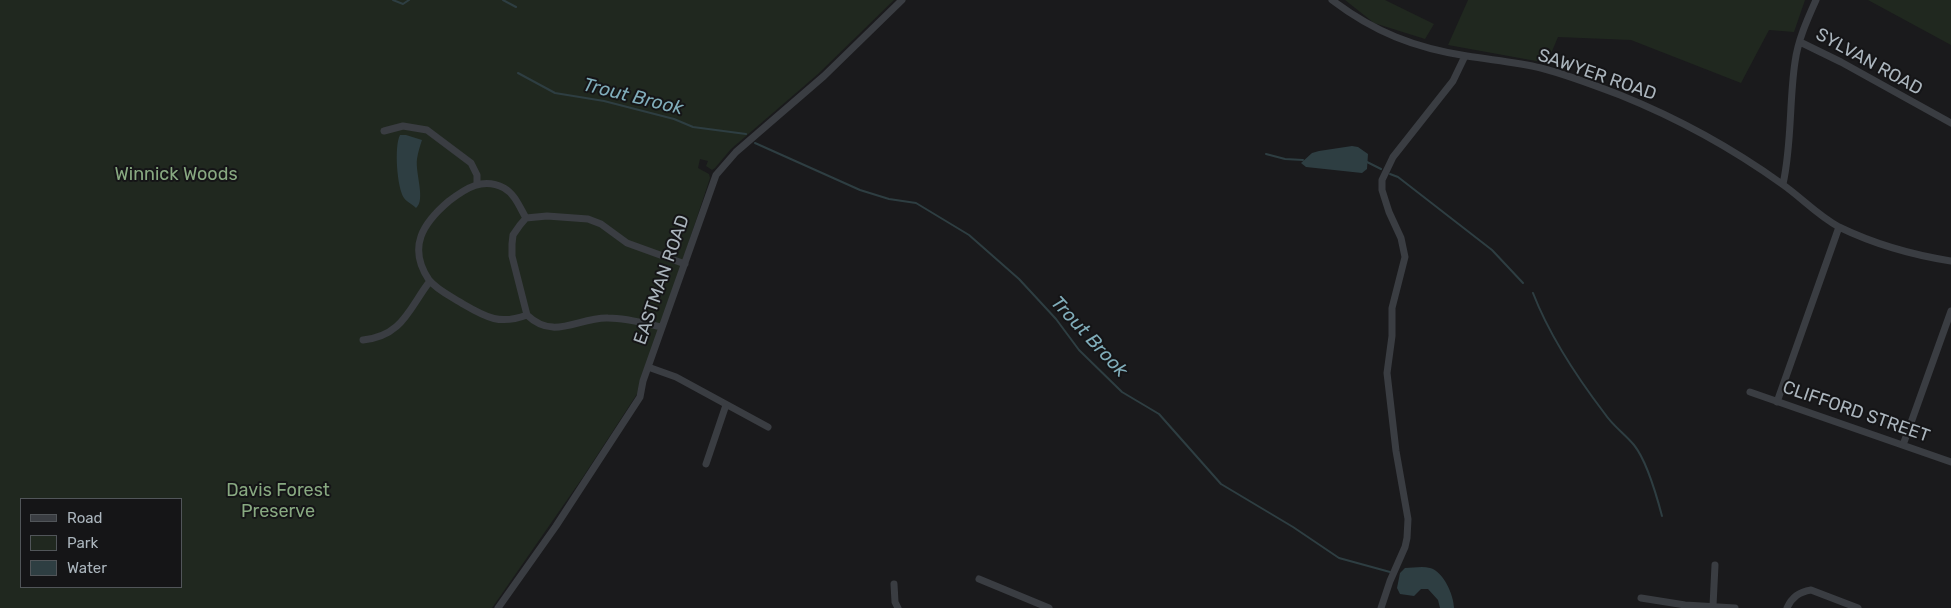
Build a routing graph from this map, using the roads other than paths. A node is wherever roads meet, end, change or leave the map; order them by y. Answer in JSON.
{"nodes":[{"id":1,"x":902,"y":0,"type":"edge"},
{"id":2,"x":1332,"y":0,"type":"edge"},
{"id":3,"x":1816,"y":0,"type":"edge"},
{"id":4,"x":1800,"y":42,"type":"junction"},
{"id":5,"x":1464,"y":56,"type":"junction"},
{"id":6,"x":1951,"y":123,"type":"edge"},
{"id":7,"x":384,"y":131,"type":"dead end"},
{"id":8,"x":477,"y":184,"type":"junction"},
{"id":9,"x":1784,"y":185,"type":"junction"},
{"id":10,"x":526,"y":218,"type":"junction"},
{"id":11,"x":1839,"y":227,"type":"junction"},
{"id":12,"x":1951,"y":261,"type":"edge"},
{"id":13,"x":685,"y":264,"type":"junction"},
{"id":14,"x":430,"y":281,"type":"junction"},
{"id":15,"x":1951,"y":312,"type":"edge"},
{"id":16,"x":527,"y":316,"type":"junction"},
{"id":17,"x":661,"y":327,"type":"junction"},
{"id":18,"x":364,"y":340,"type":"dead end"},
{"id":19,"x":648,"y":367,"type":"junction"},
{"id":20,"x":1750,"y":392,"type":"dead end"},
{"id":21,"x":1777,"y":402,"type":"junction"},
{"id":22,"x":726,"y":405,"type":"junction"},
{"id":23,"x":768,"y":427,"type":"dead end"},
{"id":24,"x":1903,"y":445,"type":"junction"},
{"id":25,"x":1951,"y":462,"type":"edge"},
{"id":26,"x":706,"y":464,"type":"dead end"},
{"id":27,"x":1715,"y":565,"type":"dead end"},
{"id":28,"x":979,"y":579,"type":"dead end"},
{"id":29,"x":894,"y":584,"type":"dead end"},
{"id":30,"x":1640,"y":598,"type":"dead end"},
{"id":31,"x":1714,"y":606,"type":"junction"},
{"id":32,"x":498,"y":608,"type":"edge"},
{"id":33,"x":898,"y":608,"type":"edge"},
{"id":34,"x":1049,"y":608,"type":"edge"},
{"id":35,"x":1381,"y":608,"type":"edge"},
{"id":36,"x":1735,"y":608,"type":"edge"},
{"id":37,"x":1787,"y":608,"type":"edge"},
{"id":38,"x":1858,"y":608,"type":"edge"}],
"edges":[{"from":1,"to":13,"type":"street","name":"EASTMAN ROAD"},
{"from":2,"to":5,"type":"street","name":"SAWYER ROAD"},
{"from":3,"to":4,"type":"street"},
{"from":4,"to":6,"type":"street","name":"SYLVAN ROAD"},
{"from":4,"to":9,"type":"street"},
{"from":5,"to":9,"type":"street","name":"SAWYER ROAD"},
{"from":5,"to":35,"type":"street"},
{"from":7,"to":8,"type":"street"},
{"from":8,"to":10,"type":"street"},
{"from":8,"to":14,"type":"street"},
{"from":9,"to":11,"type":"street","name":"SAWYER ROAD"},
{"from":10,"to":13,"type":"street"},
{"from":10,"to":16,"type":"street"},
{"from":11,"to":12,"type":"street","name":"SAWYER ROAD"},
{"from":11,"to":21,"type":"street"},
{"from":13,"to":17,"type":"street","name":"EASTMAN ROAD"},
{"from":14,"to":16,"type":"street"},
{"from":14,"to":18,"type":"street"},
{"from":15,"to":24,"type":"street"},
{"from":16,"to":17,"type":"street"},
{"from":17,"to":19,"type":"street","name":"EASTMAN ROAD"},
{"from":19,"to":22,"type":"street"},
{"from":19,"to":32,"type":"street","name":"EASTMAN ROAD"},
{"from":20,"to":21,"type":"street","name":"CLIFFORD STREET"},
{"from":21,"to":24,"type":"street","name":"CLIFFORD STREET"},
{"from":22,"to":23,"type":"street"},
{"from":22,"to":26,"type":"street"},
{"from":24,"to":25,"type":"street","name":"CLIFFORD STREET"},
{"from":27,"to":31,"type":"street"},
{"from":28,"to":34,"type":"street"},
{"from":29,"to":33,"type":"street"},
{"from":30,"to":31,"type":"street"},
{"from":31,"to":36,"type":"street"},
{"from":37,"to":38,"type":"street"}]}
